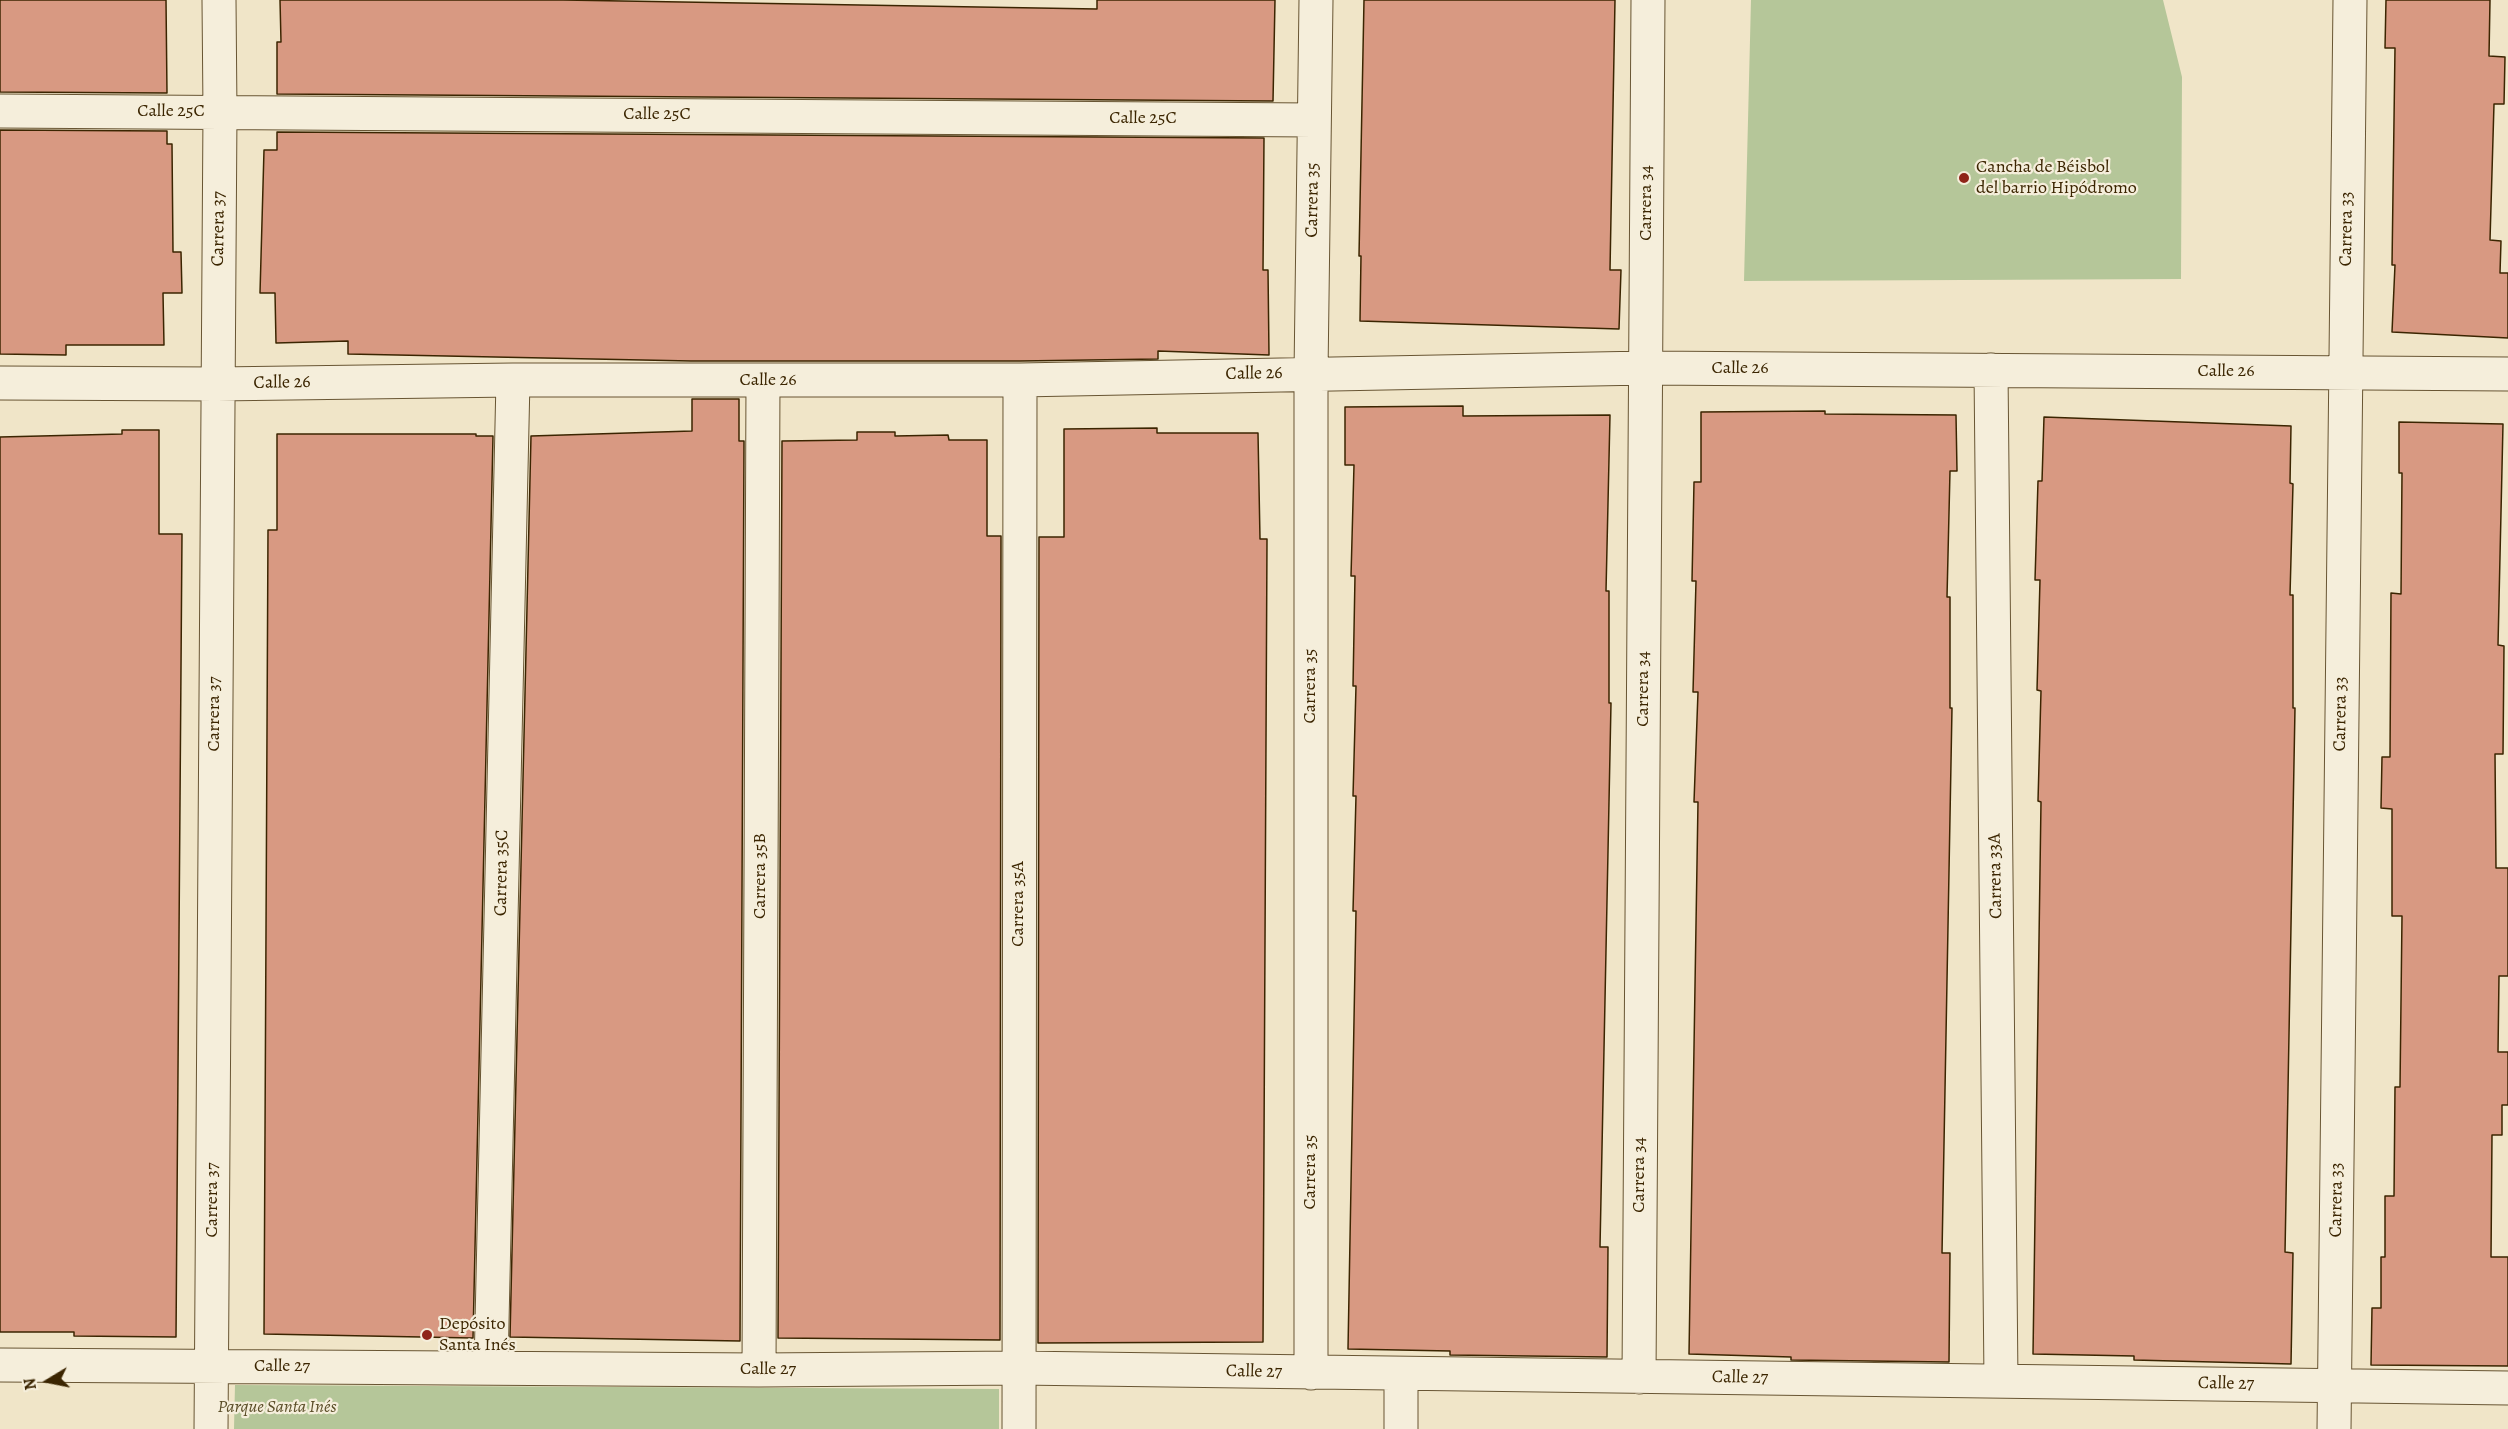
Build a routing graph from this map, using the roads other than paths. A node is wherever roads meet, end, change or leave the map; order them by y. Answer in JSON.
{"nodes":[{"id":1,"x":219,"y":0,"type":"edge"},
{"id":2,"x":1316,"y":0,"type":"edge"},
{"id":3,"x":1648,"y":0,"type":"edge"},
{"id":4,"x":2350,"y":0,"type":"edge"},
{"id":5,"x":0,"y":111,"type":"edge"},
{"id":6,"x":220,"y":112,"type":"junction"},
{"id":7,"x":1313,"y":120,"type":"junction"},
{"id":8,"x":1646,"y":368,"type":"junction"},
{"id":9,"x":1990,"y":370,"type":"junction"},
{"id":10,"x":2345,"y":372,"type":"junction"},
{"id":11,"x":1311,"y":373,"type":"junction"},
{"id":12,"x":2508,"y":374,"type":"edge"},
{"id":13,"x":513,"y":380,"type":"junction"},
{"id":14,"x":1020,"y":380,"type":"junction"},
{"id":15,"x":763,"y":381,"type":"junction"},
{"id":16,"x":0,"y":383,"type":"edge"},
{"id":17,"x":217,"y":384,"type":"junction"},
{"id":18,"x":0,"y":1365,"type":"edge"},
{"id":19,"x":212,"y":1366,"type":"junction"},
{"id":20,"x":491,"y":1367,"type":"junction"},
{"id":21,"x":1018,"y":1368,"type":"junction"},
{"id":22,"x":759,"y":1370,"type":"junction"},
{"id":23,"x":1311,"y":1373,"type":"junction"},
{"id":24,"x":1401,"y":1374,"type":"junction"},
{"id":25,"x":1639,"y":1377,"type":"junction"},
{"id":26,"x":2001,"y":1381,"type":"junction"},
{"id":27,"x":2335,"y":1385,"type":"junction"},
{"id":28,"x":2508,"y":1388,"type":"edge"},
{"id":29,"x":211,"y":1429,"type":"edge"},
{"id":30,"x":1019,"y":1429,"type":"edge"},
{"id":31,"x":1401,"y":1429,"type":"edge"},
{"id":32,"x":2334,"y":1429,"type":"edge"}],
"edges":[{"from":1,"to":6,"type":"street","name":"Carrera 37"},
{"from":2,"to":7,"type":"street","name":"Carrera 35"},
{"from":3,"to":8,"type":"street","name":"Carrera 34"},
{"from":4,"to":10,"type":"street","name":"Carrera 33"},
{"from":5,"to":6,"type":"street","name":"Calle 25C"},
{"from":6,"to":7,"type":"street","name":"Calle 25C"},
{"from":6,"to":17,"type":"street","name":"Carrera 37"},
{"from":7,"to":11,"type":"street","name":"Carrera 35"},
{"from":8,"to":9,"type":"street","name":"Calle 26"},
{"from":8,"to":11,"type":"street","name":"Calle 26"},
{"from":8,"to":25,"type":"street","name":"Carrera 34"},
{"from":9,"to":10,"type":"street","name":"Calle 26"},
{"from":9,"to":26,"type":"street","name":"Carrera 33A"},
{"from":10,"to":12,"type":"street","name":"Calle 26"},
{"from":10,"to":27,"type":"street","name":"Carrera 33"},
{"from":11,"to":14,"type":"street","name":"Calle 26"},
{"from":11,"to":23,"type":"street","name":"Carrera 35"},
{"from":13,"to":15,"type":"street","name":"Calle 26"},
{"from":13,"to":17,"type":"street","name":"Calle 26"},
{"from":13,"to":20,"type":"street","name":"Carrera 35C"},
{"from":14,"to":15,"type":"street","name":"Calle 26"},
{"from":14,"to":21,"type":"street","name":"Carrera 35A"},
{"from":15,"to":22,"type":"street","name":"Carrera 35B"},
{"from":16,"to":17,"type":"street","name":"Calle 26"},
{"from":17,"to":19,"type":"street","name":"Carrera 37"},
{"from":18,"to":19,"type":"street","name":"Calle 27"},
{"from":19,"to":20,"type":"street","name":"Calle 27"},
{"from":19,"to":29,"type":"street","name":"Carrera 37"},
{"from":20,"to":22,"type":"street","name":"Calle 27"},
{"from":21,"to":22,"type":"street","name":"Calle 27"},
{"from":21,"to":23,"type":"street","name":"Calle 27"},
{"from":21,"to":30,"type":"street","name":"Carrera 35A"},
{"from":23,"to":24,"type":"street","name":"Calle 27"},
{"from":24,"to":25,"type":"street","name":"Calle 27"},
{"from":24,"to":31,"type":"street"},
{"from":25,"to":26,"type":"street","name":"Calle 27"},
{"from":26,"to":27,"type":"street","name":"Calle 27"},
{"from":27,"to":28,"type":"street","name":"Calle 27"},
{"from":27,"to":32,"type":"street","name":"Carrera 33"}]}
